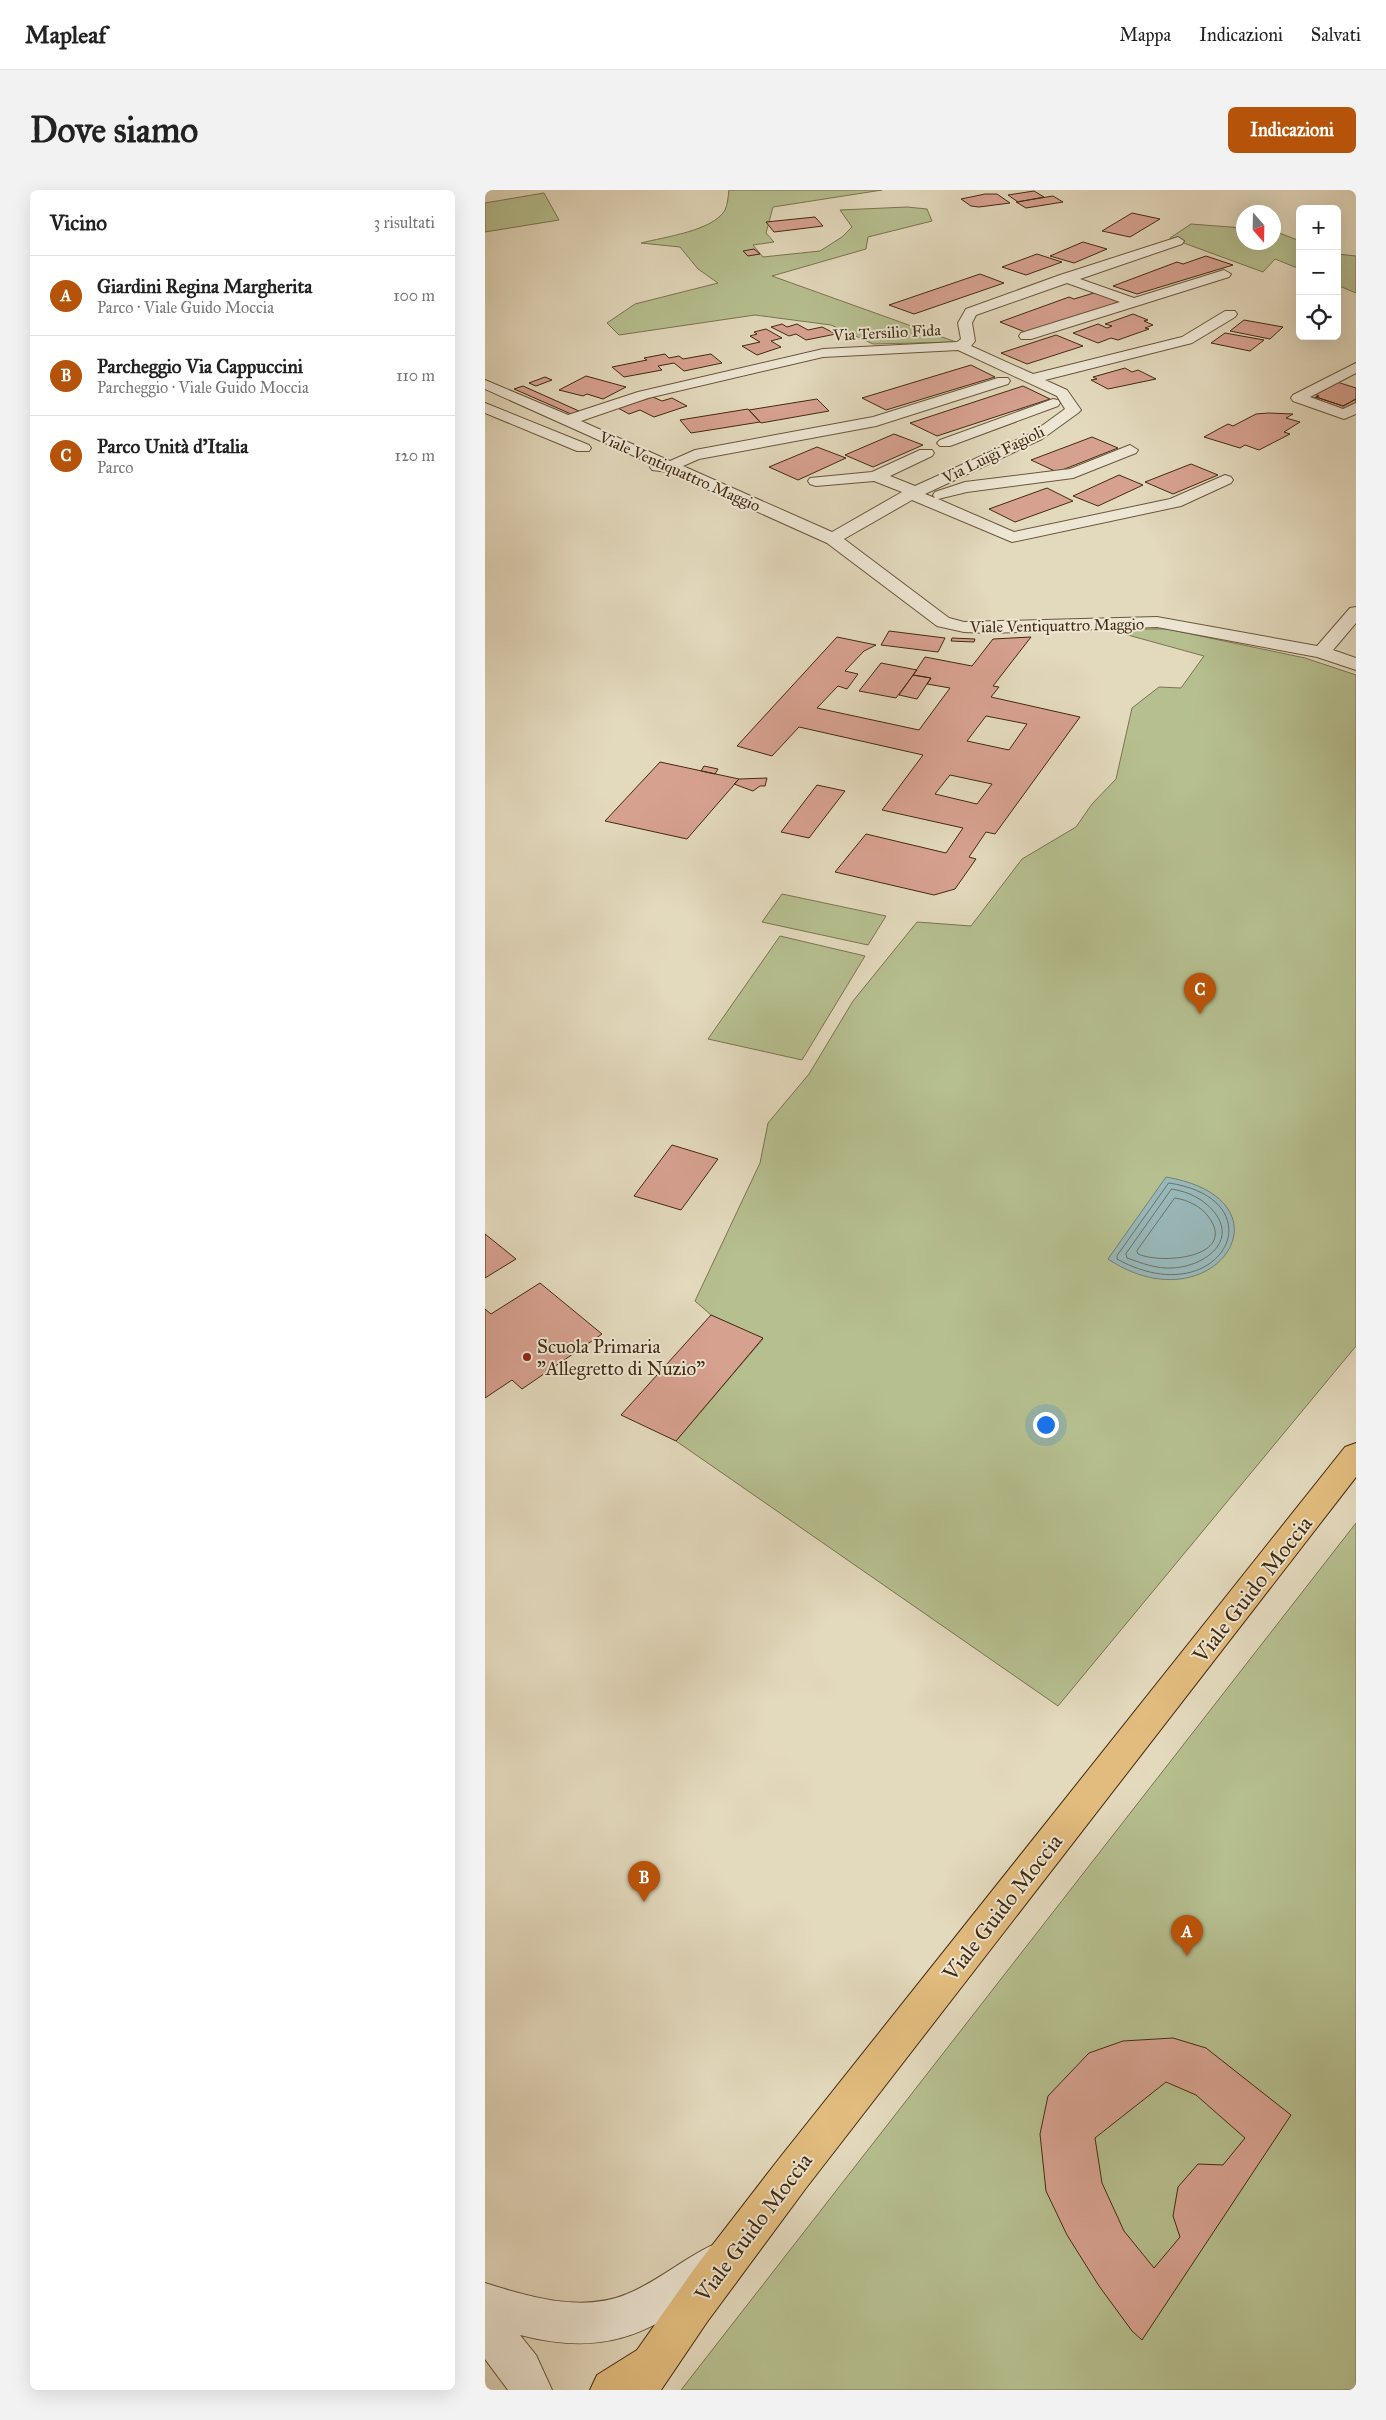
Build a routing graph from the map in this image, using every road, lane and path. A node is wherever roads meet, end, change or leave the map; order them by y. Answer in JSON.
{"nodes":[{"id":1,"x":1178,"y":242,"type":"dead end"},
{"id":2,"x":1223,"y":274,"type":"dead end"},
{"id":3,"x":1065,"y":278,"type":"junction"},
{"id":4,"x":1133,"y":302,"type":"junction"},
{"id":5,"x":1229,"y":314,"type":"dead end"},
{"id":6,"x":1026,"y":336,"type":"dead end"},
{"id":7,"x":960,"y":346,"type":"junction"},
{"id":8,"x":1356,"y":367,"type":"edge"},
{"id":9,"x":1031,"y":379,"type":"junction"},
{"id":10,"x":1003,"y":381,"type":"dead end"},
{"id":11,"x":485,"y":384,"type":"edge"},
{"id":12,"x":1053,"y":403,"type":"dead end"},
{"id":13,"x":485,"y":408,"type":"edge"},
{"id":14,"x":1356,"y":408,"type":"edge"},
{"id":15,"x":840,"y":415,"type":"dead end"},
{"id":16,"x":566,"y":421,"type":"junction"},
{"id":17,"x":799,"y":422,"type":"junction"},
{"id":18,"x":996,"y":424,"type":"junction"},
{"id":19,"x":811,"y":433,"type":"junction"},
{"id":20,"x":707,"y":437,"type":"dead end"},
{"id":21,"x":1031,"y":438,"type":"junction"},
{"id":22,"x":945,"y":443,"type":"dead end"},
{"id":23,"x":1130,"y":450,"type":"dead end"},
{"id":24,"x":596,"y":453,"type":"dead end"},
{"id":25,"x":926,"y":453,"type":"dead end"},
{"id":26,"x":622,"y":463,"type":"dead end"},
{"id":27,"x":669,"y":466,"type":"junction"},
{"id":28,"x":876,"y":476,"type":"junction"},
{"id":29,"x":1225,"y":480,"type":"dead end"},
{"id":30,"x":816,"y":481,"type":"dead end"},
{"id":31,"x":918,"y":495,"type":"junction"},
{"id":32,"x":833,"y":539,"type":"junction"},
{"id":33,"x":1356,"y":612,"type":"edge"},
{"id":34,"x":1321,"y":652,"type":"junction"},
{"id":35,"x":1356,"y":664,"type":"edge"},
{"id":36,"x":1356,"y":1455,"type":"edge"},
{"id":37,"x":731,"y":2255,"type":"junction"},
{"id":38,"x":485,"y":2304,"type":"edge"},
{"id":39,"x":485,"y":2324,"type":"edge"},
{"id":40,"x":645,"y":2377,"type":"edge"},
{"id":41,"x":530,"y":2390,"type":"edge"},
{"id":42,"x":613,"y":2390,"type":"edge"}],
"edges":[{"from":1,"to":3,"type":"street","name":"Via Tersilio Fida"},
{"from":2,"to":4,"type":"street"},
{"from":3,"to":4,"type":"street"},
{"from":3,"to":7,"type":"street","name":"Via Tersilio Fida"},
{"from":4,"to":6,"type":"street"},
{"from":5,"to":9,"type":"street"},
{"from":7,"to":9,"type":"street","name":"Via Luigi Fagioli"},
{"from":7,"to":16,"type":"street","name":"Via Tersilio Fida"},
{"from":8,"to":14,"type":"street"},
{"from":9,"to":21,"type":"street","name":"Via Luigi Fagioli"},
{"from":10,"to":19,"type":"street"},
{"from":11,"to":16,"type":"street","name":"Viale Ventiquattro Maggio"},
{"from":12,"to":18,"type":"street"},
{"from":13,"to":24,"type":"street"},
{"from":15,"to":17,"type":"street"},
{"from":16,"to":27,"type":"street","name":"Viale Ventiquattro Maggio"},
{"from":17,"to":19,"type":"street"},
{"from":17,"to":20,"type":"street"},
{"from":18,"to":21,"type":"street"},
{"from":18,"to":22,"type":"street"},
{"from":19,"to":27,"type":"street"},
{"from":21,"to":31,"type":"street","name":"Via Luigi Fagioli"},
{"from":23,"to":31,"type":"street"},
{"from":25,"to":28,"type":"street","name":"Via Luigi Fagioli"},
{"from":26,"to":27,"type":"street"},
{"from":27,"to":32,"type":"street","name":"Viale Ventiquattro Maggio"},
{"from":28,"to":30,"type":"street","name":"Via Luigi Fagioli"},
{"from":28,"to":31,"type":"street","name":"Via Luigi Fagioli"},
{"from":29,"to":31,"type":"street"},
{"from":31,"to":32,"type":"street","name":"Via Luigi Fagioli"},
{"from":32,"to":34,"type":"street","name":"Viale Ventiquattro Maggio"},
{"from":33,"to":34,"type":"street"},
{"from":34,"to":35,"type":"street","name":"Viale Ventiquattro Maggio"},
{"from":36,"to":37,"type":"main road","name":"Viale Guido Moccia"},
{"from":37,"to":38,"type":"street"},
{"from":37,"to":40,"type":"main road","name":"Viale Guido Moccia"},
{"from":39,"to":41,"type":"street"},
{"from":40,"to":42,"type":"main road","name":"Viale Guido Moccia"}]}
